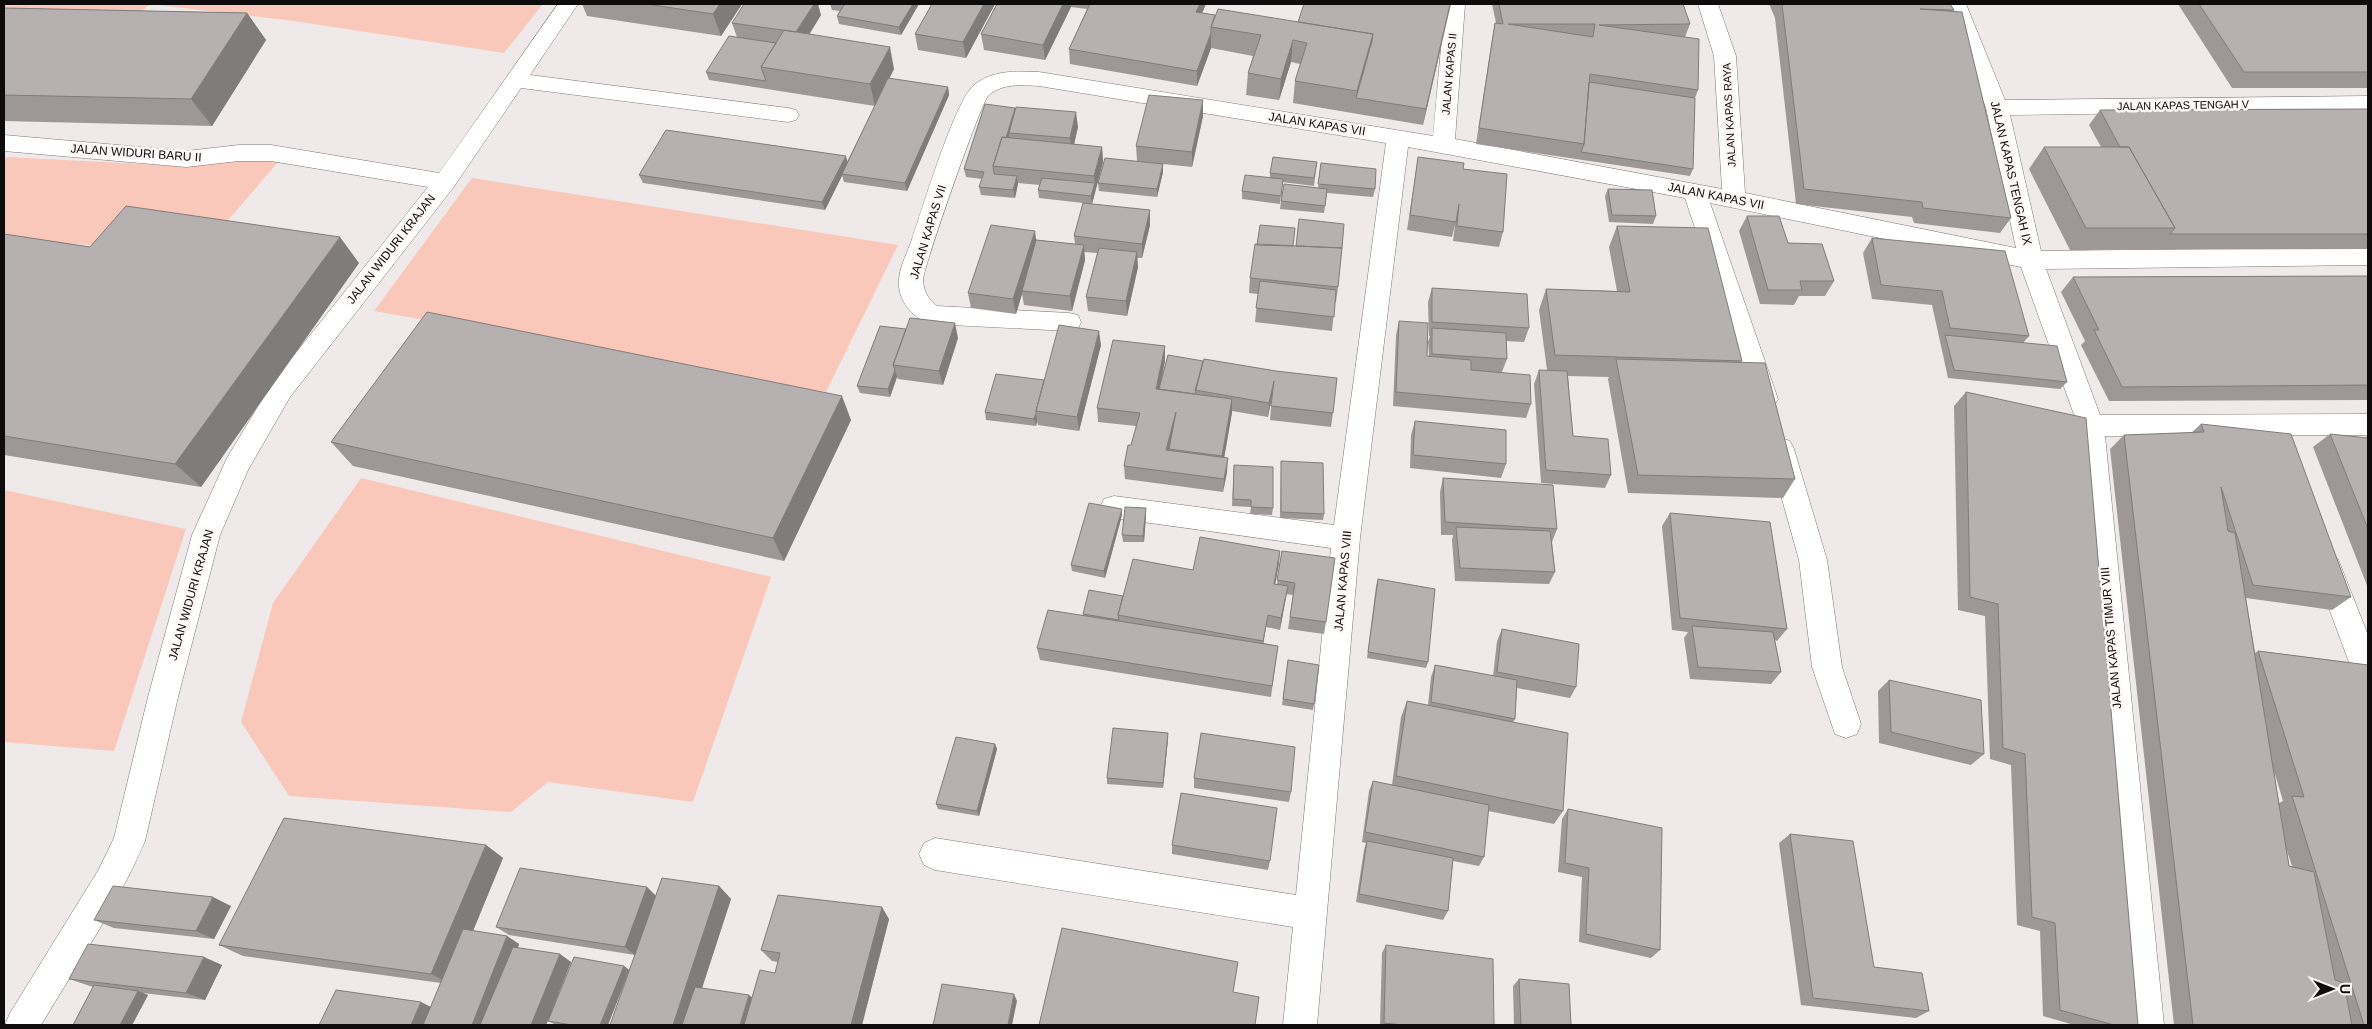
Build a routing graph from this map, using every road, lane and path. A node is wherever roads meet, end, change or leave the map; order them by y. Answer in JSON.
{"nodes":[{"id":1,"x":568,"y":4,"type":"edge"},
{"id":2,"x":1455,"y":4,"type":"edge"},
{"id":3,"x":1708,"y":4,"type":"edge"},
{"id":4,"x":1956,"y":4,"type":"edge"},
{"id":5,"x":516,"y":80,"type":"junction"},
{"id":6,"x":2368,"y":102,"type":"edge"},
{"id":7,"x":1997,"y":108,"type":"junction"},
{"id":8,"x":788,"y":115,"type":"dead end"},
{"id":9,"x":1398,"y":138,"type":"junction"},
{"id":10,"x":4,"y":143,"type":"edge"},
{"id":11,"x":1442,"y":145,"type":"junction"},
{"id":12,"x":445,"y":182,"type":"junction"},
{"id":13,"x":1695,"y":192,"type":"junction"},
{"id":14,"x":1734,"y":199,"type":"junction"},
{"id":15,"x":2368,"y":256,"type":"edge"},
{"id":16,"x":2031,"y":260,"type":"junction"},
{"id":17,"x":1069,"y":322,"type":"dead end"},
{"id":18,"x":2368,"y":424,"type":"edge"},
{"id":19,"x":2091,"y":426,"type":"junction"},
{"id":20,"x":2274,"y":426,"type":"junction"},
{"id":21,"x":2285,"y":454,"type":"edge"},
{"id":22,"x":1114,"y":507,"type":"edge"},
{"id":23,"x":1346,"y":538,"type":"junction"},
{"id":24,"x":2320,"y":545,"type":"edge"},
{"id":25,"x":2368,"y":673,"type":"edge"},
{"id":26,"x":1846,"y":724,"type":"dead end"},
{"id":27,"x":935,"y":854,"type":"dead end"},
{"id":28,"x":1312,"y":914,"type":"junction"},
{"id":29,"x":22,"y":1025,"type":"edge"},
{"id":30,"x":1300,"y":1025,"type":"edge"},
{"id":31,"x":2147,"y":1025,"type":"edge"}],
"edges":[{"from":1,"to":5,"type":"street","name":"JALAN WIDURI KRAJAN"},
{"from":2,"to":11,"type":"street","name":"JALAN KAPAS II"},
{"from":3,"to":14,"type":"street","name":"JALAN KAPAS RAYA"},
{"from":4,"to":7,"type":"street","name":"JALAN KAPAS TENGAH IX"},
{"from":5,"to":8,"type":"street"},
{"from":5,"to":12,"type":"street","name":"JALAN WIDURI KRAJAN"},
{"from":6,"to":7,"type":"street","name":"JALAN KAPAS TENGAH V"},
{"from":7,"to":16,"type":"street","name":"JALAN KAPAS TENGAH IX"},
{"from":9,"to":11,"type":"street","name":"JALAN KAPAS VII"},
{"from":9,"to":17,"type":"street","name":"JALAN KAPAS VII"},
{"from":9,"to":23,"type":"street","name":"JALAN KAPAS VIII"},
{"from":10,"to":12,"type":"street","name":"JALAN WIDURI BARU II"},
{"from":11,"to":13,"type":"street","name":"JALAN KAPAS VII"},
{"from":12,"to":29,"type":"street","name":"JALAN WIDURI KRAJAN"},
{"from":13,"to":14,"type":"street","name":"JALAN KAPAS VII"},
{"from":13,"to":26,"type":"street"},
{"from":14,"to":16,"type":"street","name":"JALAN KAPAS VII"},
{"from":15,"to":16,"type":"street","name":"JALAN KAPAS VII"},
{"from":16,"to":19,"type":"street","name":"JALAN KAPAS TIMUR VIII"},
{"from":18,"to":20,"type":"street"},
{"from":19,"to":20,"type":"street"},
{"from":19,"to":31,"type":"street","name":"JALAN KAPAS TIMUR VIII"},
{"from":20,"to":21,"type":"street"},
{"from":22,"to":23,"type":"street"},
{"from":23,"to":28,"type":"street","name":"JALAN KAPAS VIII"},
{"from":24,"to":25,"type":"street"},
{"from":27,"to":28,"type":"street"},
{"from":28,"to":30,"type":"street","name":"JALAN KAPAS VIII"}]}
